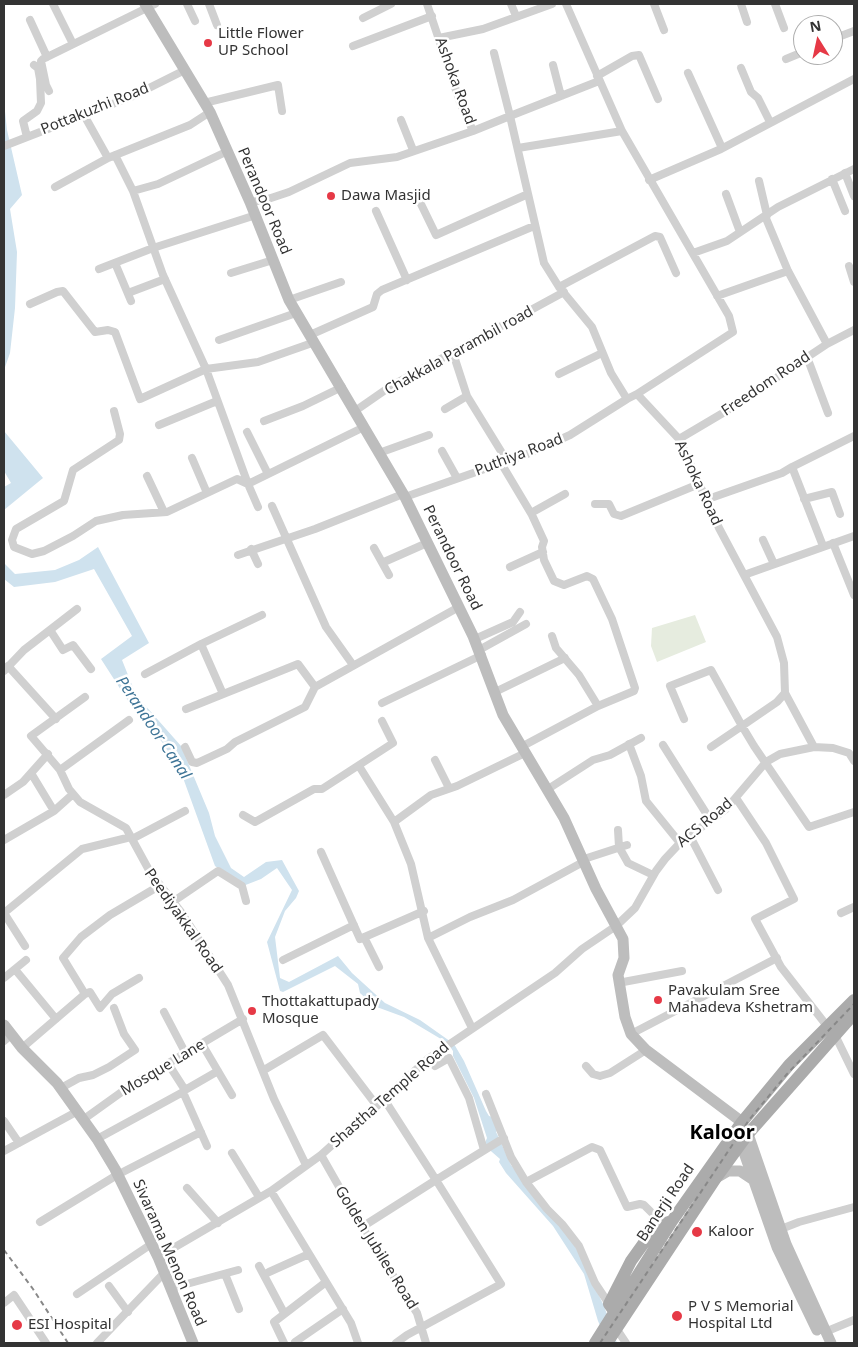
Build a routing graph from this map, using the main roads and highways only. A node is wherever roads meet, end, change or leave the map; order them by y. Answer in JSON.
{"nodes":[{"id":1,"x":149,"y":5,"type":"edge"},
{"id":2,"x":854,"y":1000,"type":"edge"},
{"id":3,"x":854,"y":1014,"type":"edge"},
{"id":4,"x":834,"y":1028,"type":"junction"},
{"id":5,"x":6,"y":1034,"type":"edge"},
{"id":6,"x":767,"y":1091,"type":"junction"},
{"id":7,"x":779,"y":1097,"type":"junction"},
{"id":8,"x":723,"y":1108,"type":"junction"},
{"id":9,"x":742,"y":1122,"type":"junction"},
{"id":10,"x":741,"y":1137,"type":"junction"},
{"id":11,"x":716,"y":1178,"type":"junction"},
{"id":12,"x":755,"y":1181,"type":"junction"},
{"id":13,"x":667,"y":1222,"type":"junction"},
{"id":14,"x":777,"y":1231,"type":"junction"},
{"id":15,"x":794,"y":1274,"type":"junction"},
{"id":16,"x":645,"y":1275,"type":"junction"},
{"id":17,"x":612,"y":1307,"type":"junction"},
{"id":18,"x":824,"y":1337,"type":"edge"},
{"id":19,"x":600,"y":1341,"type":"edge"},
{"id":20,"x":193,"y":1343,"type":"edge"},
{"id":21,"x":831,"y":1343,"type":"edge"}],
"edges":[{"from":1,"to":8,"type":"main road","name":"Perandoor Road"},
{"from":2,"to":4,"type":"main road","name":"Banerji Road"},
{"from":3,"to":4,"type":"main road","name":"Banerji Road"},
{"from":4,"to":6,"type":"main road","name":"Banerji Road"},
{"from":4,"to":7,"type":"main road","name":"Banerji Road"},
{"from":5,"to":20,"type":"main road","name":"Sivarama Menon Road"},
{"from":6,"to":7,"type":"main road"},
{"from":6,"to":9,"type":"main road","name":"Banerji Road"},
{"from":7,"to":10,"type":"main road","name":"Banerji Road"},
{"from":8,"to":9,"type":"main road","name":"Perandoor Road"},
{"from":8,"to":10,"type":"main road","name":"Perandoor Road"},
{"from":9,"to":10,"type":"main road"},
{"from":10,"to":11,"type":"main road","name":"Banerji Road"},
{"from":10,"to":12,"type":"main road"},
{"from":10,"to":13,"type":"main road","name":"Banerji Road"},
{"from":10,"to":14,"type":"main road"},
{"from":11,"to":12,"type":"main road"},
{"from":11,"to":16,"type":"main road","name":"Banerji Road"},
{"from":12,"to":14,"type":"main road"},
{"from":13,"to":16,"type":"main road","name":"Banerji Road"},
{"from":13,"to":17,"type":"main road"},
{"from":14,"to":15,"type":"main road"},
{"from":14,"to":15,"type":"main road"},
{"from":15,"to":18,"type":"main road"},
{"from":16,"to":17,"type":"main road","name":"Banerji Road"},
{"from":16,"to":19,"type":"main road","name":"Banerji Road"},
{"from":17,"to":19,"type":"main road","name":"Banerji Road"},
{"from":18,"to":21,"type":"main road"}]}
